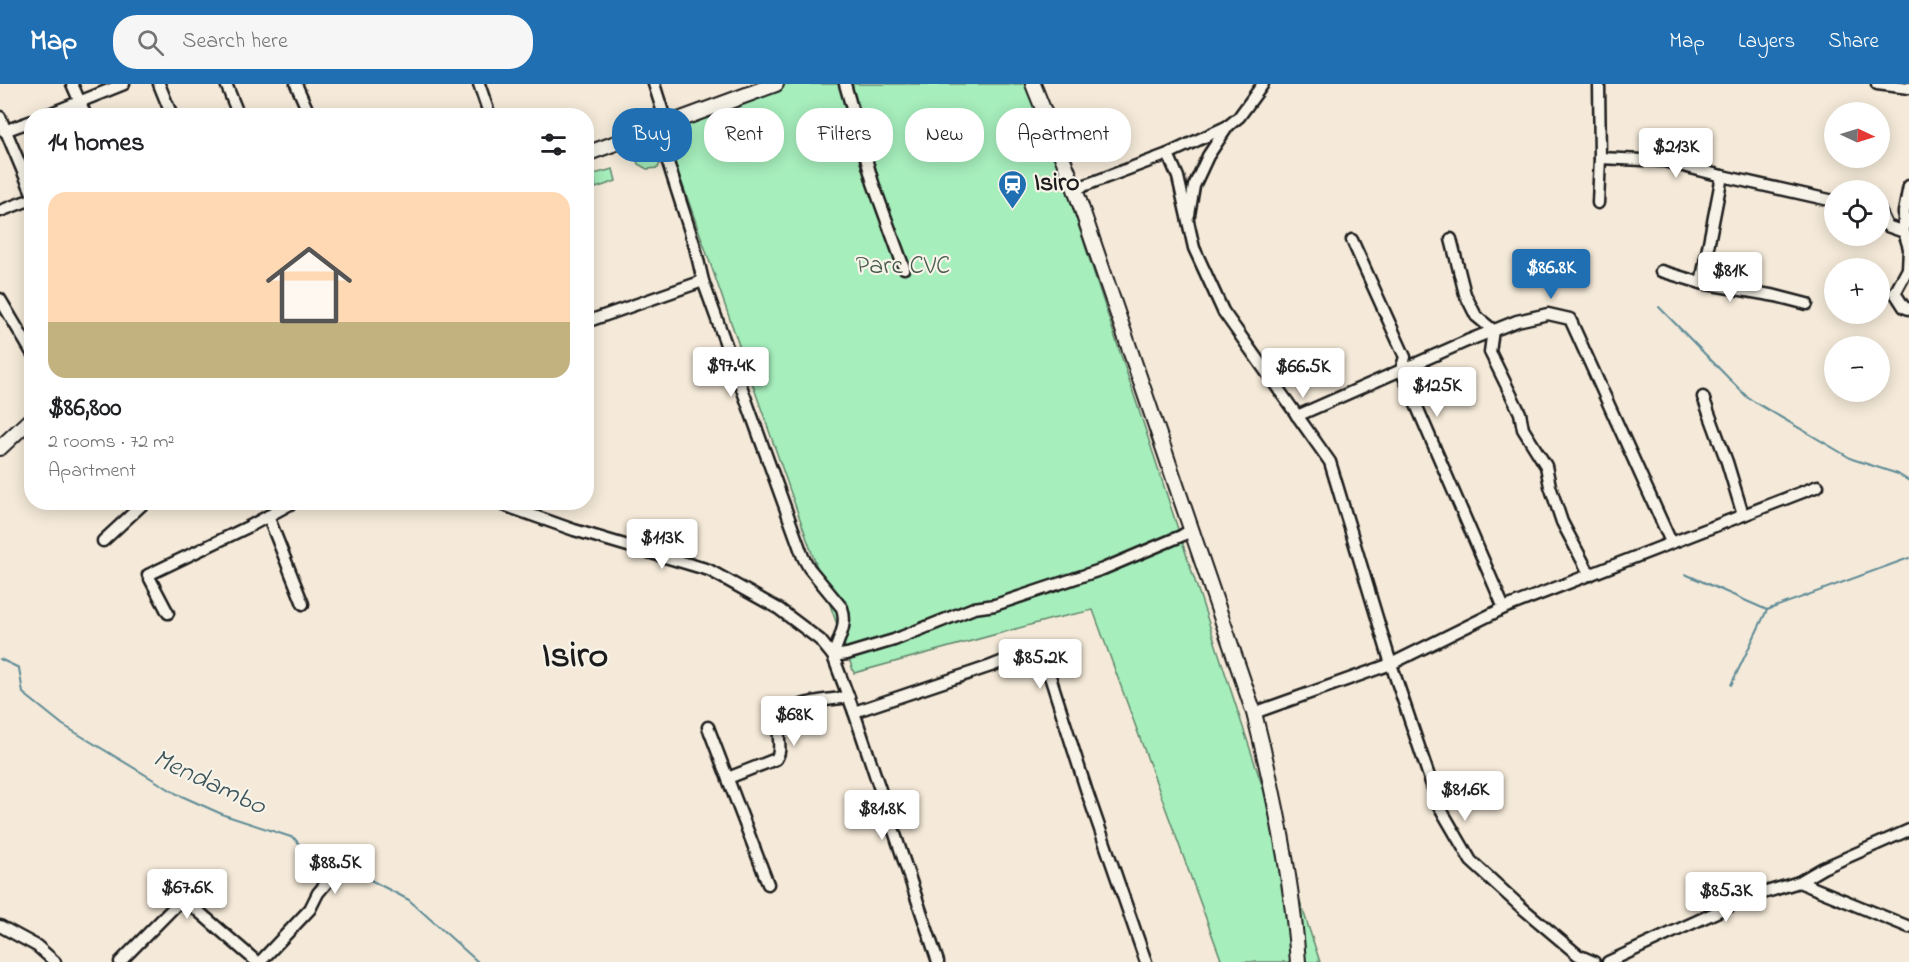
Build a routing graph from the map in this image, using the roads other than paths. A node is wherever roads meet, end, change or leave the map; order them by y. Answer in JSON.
{"nodes":[{"id":1,"x":72,"y":84,"type":"edge"},
{"id":2,"x":124,"y":84,"type":"edge"},
{"id":3,"x":159,"y":84,"type":"edge"},
{"id":4,"x":226,"y":84,"type":"edge"},
{"id":5,"x":296,"y":84,"type":"edge"},
{"id":6,"x":479,"y":84,"type":"edge"},
{"id":7,"x":654,"y":84,"type":"edge"},
{"id":8,"x":776,"y":84,"type":"edge"},
{"id":9,"x":845,"y":84,"type":"edge"},
{"id":10,"x":1033,"y":84,"type":"edge"},
{"id":11,"x":1263,"y":84,"type":"edge"},
{"id":12,"x":1599,"y":84,"type":"edge"},
{"id":13,"x":1877,"y":84,"type":"edge"},
{"id":14,"x":1909,"y":88,"type":"edge"},
{"id":15,"x":80,"y":102,"type":"junction"},
{"id":16,"x":65,"y":108,"type":"edge"},
{"id":17,"x":83,"y":108,"type":"edge"},
{"id":18,"x":169,"y":108,"type":"edge"},
{"id":19,"x":236,"y":108,"type":"edge"},
{"id":20,"x":306,"y":108,"type":"edge"},
{"id":21,"x":487,"y":108,"type":"edge"},
{"id":22,"x":658,"y":108,"type":"edge"},
{"id":23,"x":692,"y":116,"type":"edge"},
{"id":24,"x":0,"y":117,"type":"edge"},
{"id":25,"x":24,"y":124,"type":"edge"},
{"id":26,"x":1228,"y":126,"type":"junction"},
{"id":27,"x":4,"y":131,"type":"junction"},
{"id":28,"x":612,"y":145,"type":"edge"},
{"id":29,"x":594,"y":151,"type":"edge"},
{"id":30,"x":1168,"y":154,"type":"junction"},
{"id":31,"x":1600,"y":158,"type":"junction"},
{"id":32,"x":672,"y":162,"type":"edge"},
{"id":33,"x":24,"y":175,"type":"edge"},
{"id":34,"x":1722,"y":176,"type":"junction"},
{"id":35,"x":1909,"y":186,"type":"edge"},
{"id":36,"x":1075,"y":189,"type":"junction"},
{"id":37,"x":1824,"y":199,"type":"edge"},
{"id":38,"x":24,"y":202,"type":"edge"},
{"id":39,"x":1598,"y":203,"type":"dead end"},
{"id":40,"x":0,"y":211,"type":"edge"},
{"id":41,"x":1188,"y":219,"type":"junction"},
{"id":42,"x":1890,"y":227,"type":"edge"},
{"id":43,"x":1905,"y":232,"type":"junction"},
{"id":44,"x":1451,"y":239,"type":"dead end"},
{"id":45,"x":1352,"y":240,"type":"dead end"},
{"id":46,"x":904,"y":268,"type":"dead end"},
{"id":47,"x":1661,"y":271,"type":"dead end"},
{"id":48,"x":703,"y":281,"type":"junction"},
{"id":49,"x":1701,"y":283,"type":"junction"},
{"id":50,"x":0,"y":299,"type":"edge"},
{"id":51,"x":1807,"y":304,"type":"dead end"},
{"id":52,"x":1909,"y":309,"type":"edge"},
{"id":53,"x":594,"y":319,"type":"edge"},
{"id":54,"x":1493,"y":330,"type":"junction"},
{"id":55,"x":24,"y":340,"type":"edge"},
{"id":56,"x":1401,"y":370,"type":"junction"},
{"id":57,"x":1702,"y":398,"type":"dead end"},
{"id":58,"x":1297,"y":416,"type":"junction"},
{"id":59,"x":24,"y":426,"type":"edge"},
{"id":60,"x":0,"y":448,"type":"edge"},
{"id":61,"x":1818,"y":486,"type":"dead end"},
{"id":62,"x":136,"y":510,"type":"edge"},
{"id":63,"x":279,"y":510,"type":"edge"},
{"id":64,"x":518,"y":510,"type":"edge"},
{"id":65,"x":1743,"y":515,"type":"junction"},
{"id":66,"x":268,"y":516,"type":"junction"},
{"id":67,"x":1191,"y":530,"type":"junction"},
{"id":68,"x":103,"y":541,"type":"dead end"},
{"id":69,"x":1671,"y":542,"type":"junction"},
{"id":70,"x":1590,"y":575,"type":"junction"},
{"id":71,"x":303,"y":604,"type":"dead end"},
{"id":72,"x":1504,"y":608,"type":"junction"},
{"id":73,"x":168,"y":613,"type":"dead end"},
{"id":74,"x":832,"y":656,"type":"junction"},
{"id":75,"x":1391,"y":664,"type":"junction"},
{"id":76,"x":849,"y":697,"type":"junction"},
{"id":77,"x":854,"y":712,"type":"junction"},
{"id":78,"x":1254,"y":713,"type":"junction"},
{"id":79,"x":708,"y":727,"type":"dead end"},
{"id":80,"x":728,"y":778,"type":"junction"},
{"id":81,"x":1909,"y":830,"type":"edge"},
{"id":82,"x":340,"y":867,"type":"dead end"},
{"id":83,"x":1799,"y":882,"type":"junction"},
{"id":84,"x":768,"y":884,"type":"dead end"},
{"id":85,"x":0,"y":926,"type":"edge"},
{"id":86,"x":1909,"y":927,"type":"edge"},
{"id":87,"x":1576,"y":958,"type":"edge"},
{"id":88,"x":56,"y":962,"type":"edge"},
{"id":89,"x":120,"y":962,"type":"edge"},
{"id":90,"x":259,"y":962,"type":"edge"},
{"id":91,"x":938,"y":962,"type":"edge"},
{"id":92,"x":1146,"y":962,"type":"edge"},
{"id":93,"x":1298,"y":962,"type":"edge"},
{"id":94,"x":1594,"y":962,"type":"edge"},
{"id":95,"x":1608,"y":962,"type":"edge"}],
"edges":[{"from":1,"to":15,"type":"street"},
{"from":2,"to":15,"type":"street"},
{"from":3,"to":18,"type":"street"},
{"from":4,"to":19,"type":"street"},
{"from":5,"to":20,"type":"street"},
{"from":6,"to":21,"type":"street"},
{"from":7,"to":22,"type":"street"},
{"from":8,"to":23,"type":"main road"},
{"from":9,"to":46,"type":"street"},
{"from":10,"to":36,"type":"main road"},
{"from":11,"to":26,"type":"street"},
{"from":12,"to":31,"type":"street"},
{"from":13,"to":14,"type":"street"},
{"from":15,"to":16,"type":"street"},
{"from":15,"to":17,"type":"street"},
{"from":24,"to":27,"type":"street"},
{"from":25,"to":27,"type":"street"},
{"from":26,"to":30,"type":"street"},
{"from":26,"to":41,"type":"street"},
{"from":27,"to":33,"type":"street"},
{"from":28,"to":29,"type":"main road"},
{"from":30,"to":36,"type":"street"},
{"from":30,"to":41,"type":"street"},
{"from":31,"to":34,"type":"street"},
{"from":31,"to":39,"type":"street"},
{"from":32,"to":48,"type":"street"},
{"from":34,"to":37,"type":"street"},
{"from":34,"to":49,"type":"street"},
{"from":35,"to":43,"type":"street"},
{"from":36,"to":67,"type":"main road"},
{"from":38,"to":40,"type":"street"},
{"from":41,"to":58,"type":"street"},
{"from":42,"to":43,"type":"street"},
{"from":43,"to":52,"type":"street"},
{"from":44,"to":54,"type":"street"},
{"from":45,"to":56,"type":"street"},
{"from":47,"to":49,"type":"street"},
{"from":48,"to":53,"type":"street"},
{"from":48,"to":74,"type":"street"},
{"from":49,"to":51,"type":"street"},
{"from":50,"to":55,"type":"street"},
{"from":54,"to":56,"type":"street"},
{"from":54,"to":69,"type":"street"},
{"from":54,"to":70,"type":"street"},
{"from":56,"to":58,"type":"street"},
{"from":56,"to":72,"type":"street"},
{"from":57,"to":65,"type":"street"},
{"from":58,"to":75,"type":"street"},
{"from":59,"to":60,"type":"main road"},
{"from":61,"to":65,"type":"street"},
{"from":62,"to":68,"type":"street"},
{"from":63,"to":66,"type":"street"},
{"from":64,"to":74,"type":"street"},
{"from":65,"to":69,"type":"street"},
{"from":66,"to":71,"type":"street"},
{"from":66,"to":73,"type":"street"},
{"from":67,"to":74,"type":"street"},
{"from":67,"to":78,"type":"main road"},
{"from":69,"to":70,"type":"street"},
{"from":70,"to":72,"type":"street"},
{"from":72,"to":75,"type":"street"},
{"from":74,"to":76,"type":"street"},
{"from":75,"to":78,"type":"street"},
{"from":75,"to":87,"type":"street"},
{"from":76,"to":77,"type":"street"},
{"from":76,"to":80,"type":"street"},
{"from":77,"to":91,"type":"street"},
{"from":77,"to":92,"type":"street"},
{"from":78,"to":93,"type":"main road"},
{"from":79,"to":80,"type":"street"},
{"from":80,"to":84,"type":"street"},
{"from":81,"to":83,"type":"street"},
{"from":82,"to":90,"type":"street"},
{"from":83,"to":86,"type":"street"},
{"from":83,"to":95,"type":"street"},
{"from":85,"to":88,"type":"street"},
{"from":87,"to":94,"type":"street"},
{"from":89,"to":90,"type":"street"}]}
